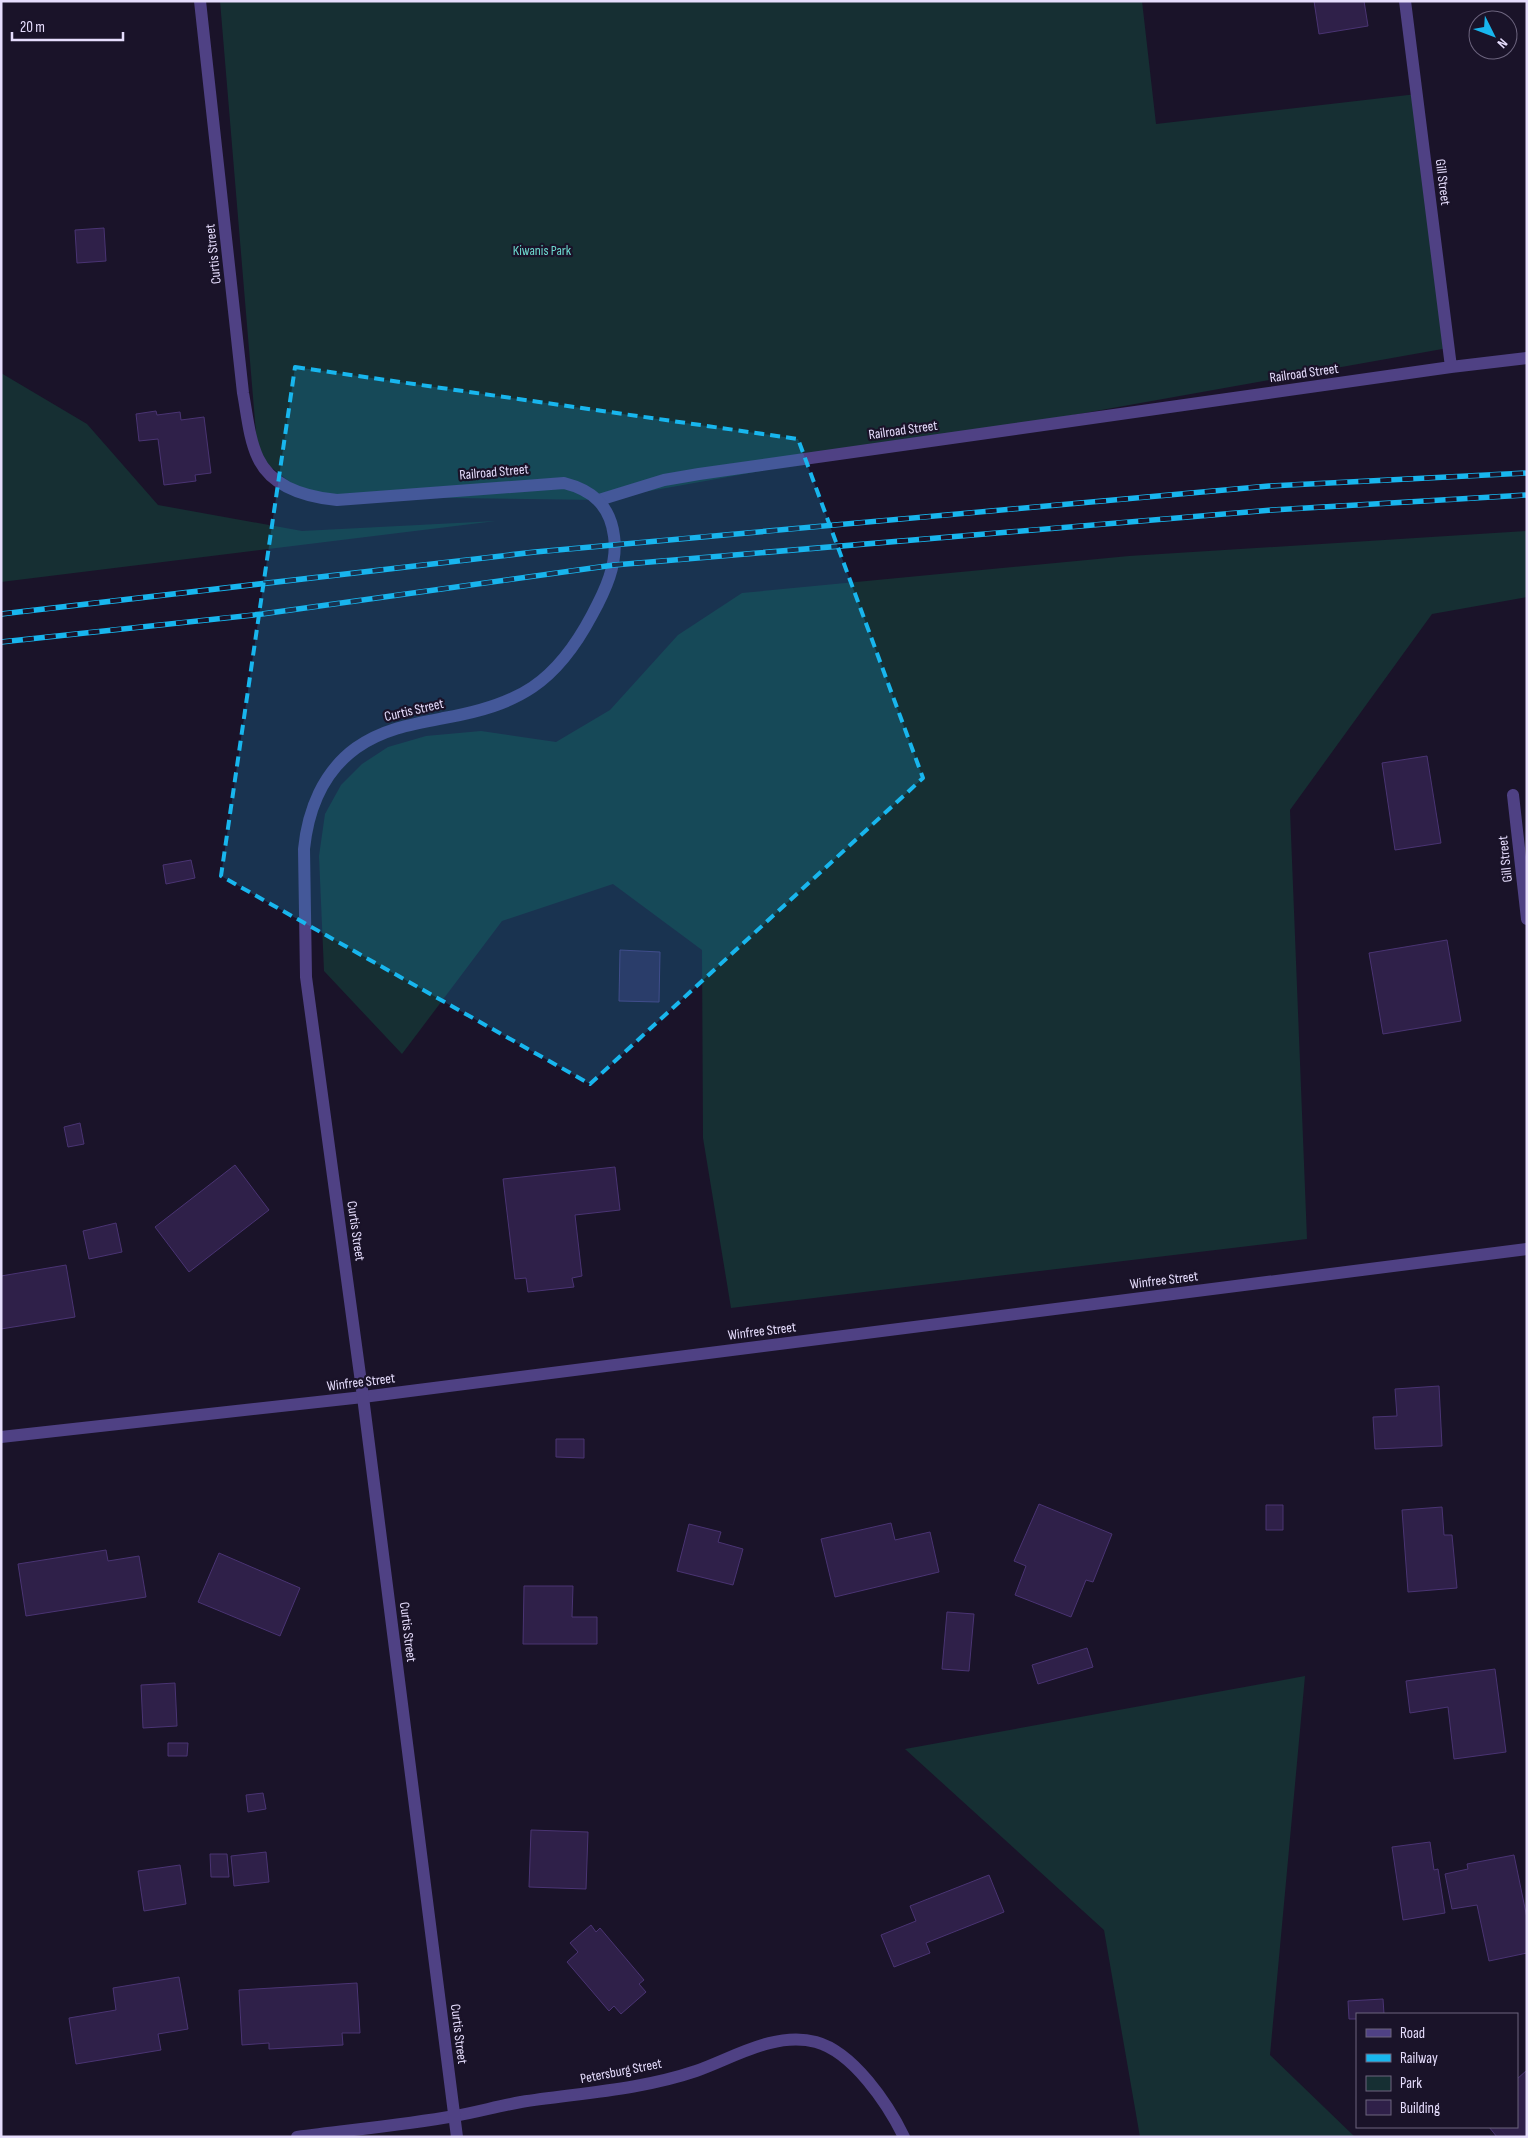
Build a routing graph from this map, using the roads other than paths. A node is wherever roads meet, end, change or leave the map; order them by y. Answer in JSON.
{"nodes":[{"id":1,"x":200,"y":1,"type":"edge"},
{"id":2,"x":1405,"y":1,"type":"edge"},
{"id":3,"x":1527,"y":358,"type":"edge"},
{"id":4,"x":1451,"y":367,"type":"junction"},
{"id":5,"x":290,"y":489,"type":"joint"},
{"id":6,"x":599,"y":500,"type":"junction"},
{"id":7,"x":1513,"y":795,"type":"dead end"},
{"id":8,"x":1527,"y":919,"type":"edge"},
{"id":9,"x":1527,"y":1249,"type":"edge"},
{"id":10,"x":363,"y":1397,"type":"junction"},
{"id":11,"x":1,"y":1438,"type":"edge"},
{"id":12,"x":454,"y":2116,"type":"junction"},
{"id":13,"x":297,"y":2137,"type":"edge"},
{"id":14,"x":457,"y":2137,"type":"edge"},
{"id":15,"x":904,"y":2137,"type":"edge"}],
"edges":[{"from":1,"to":5,"type":"street","name":"Curtis Street"},
{"from":2,"to":4,"type":"street","name":"Gill Street"},
{"from":3,"to":4,"type":"street","name":"Railroad Street"},
{"from":4,"to":6,"type":"street","name":"Railroad Street"},
{"from":5,"to":6,"type":"street","name":"Railroad Street"},
{"from":6,"to":10,"type":"street","name":"Curtis Street"},
{"from":7,"to":8,"type":"street","name":"Gill Street"},
{"from":9,"to":10,"type":"street","name":"Winfree Street"},
{"from":10,"to":11,"type":"street","name":"Winfree Street"},
{"from":10,"to":12,"type":"street","name":"Curtis Street"},
{"from":12,"to":13,"type":"street","name":"Petersburg Street"},
{"from":12,"to":14,"type":"street","name":"Curtis Street"},
{"from":12,"to":15,"type":"street","name":"Petersburg Street"}]}
